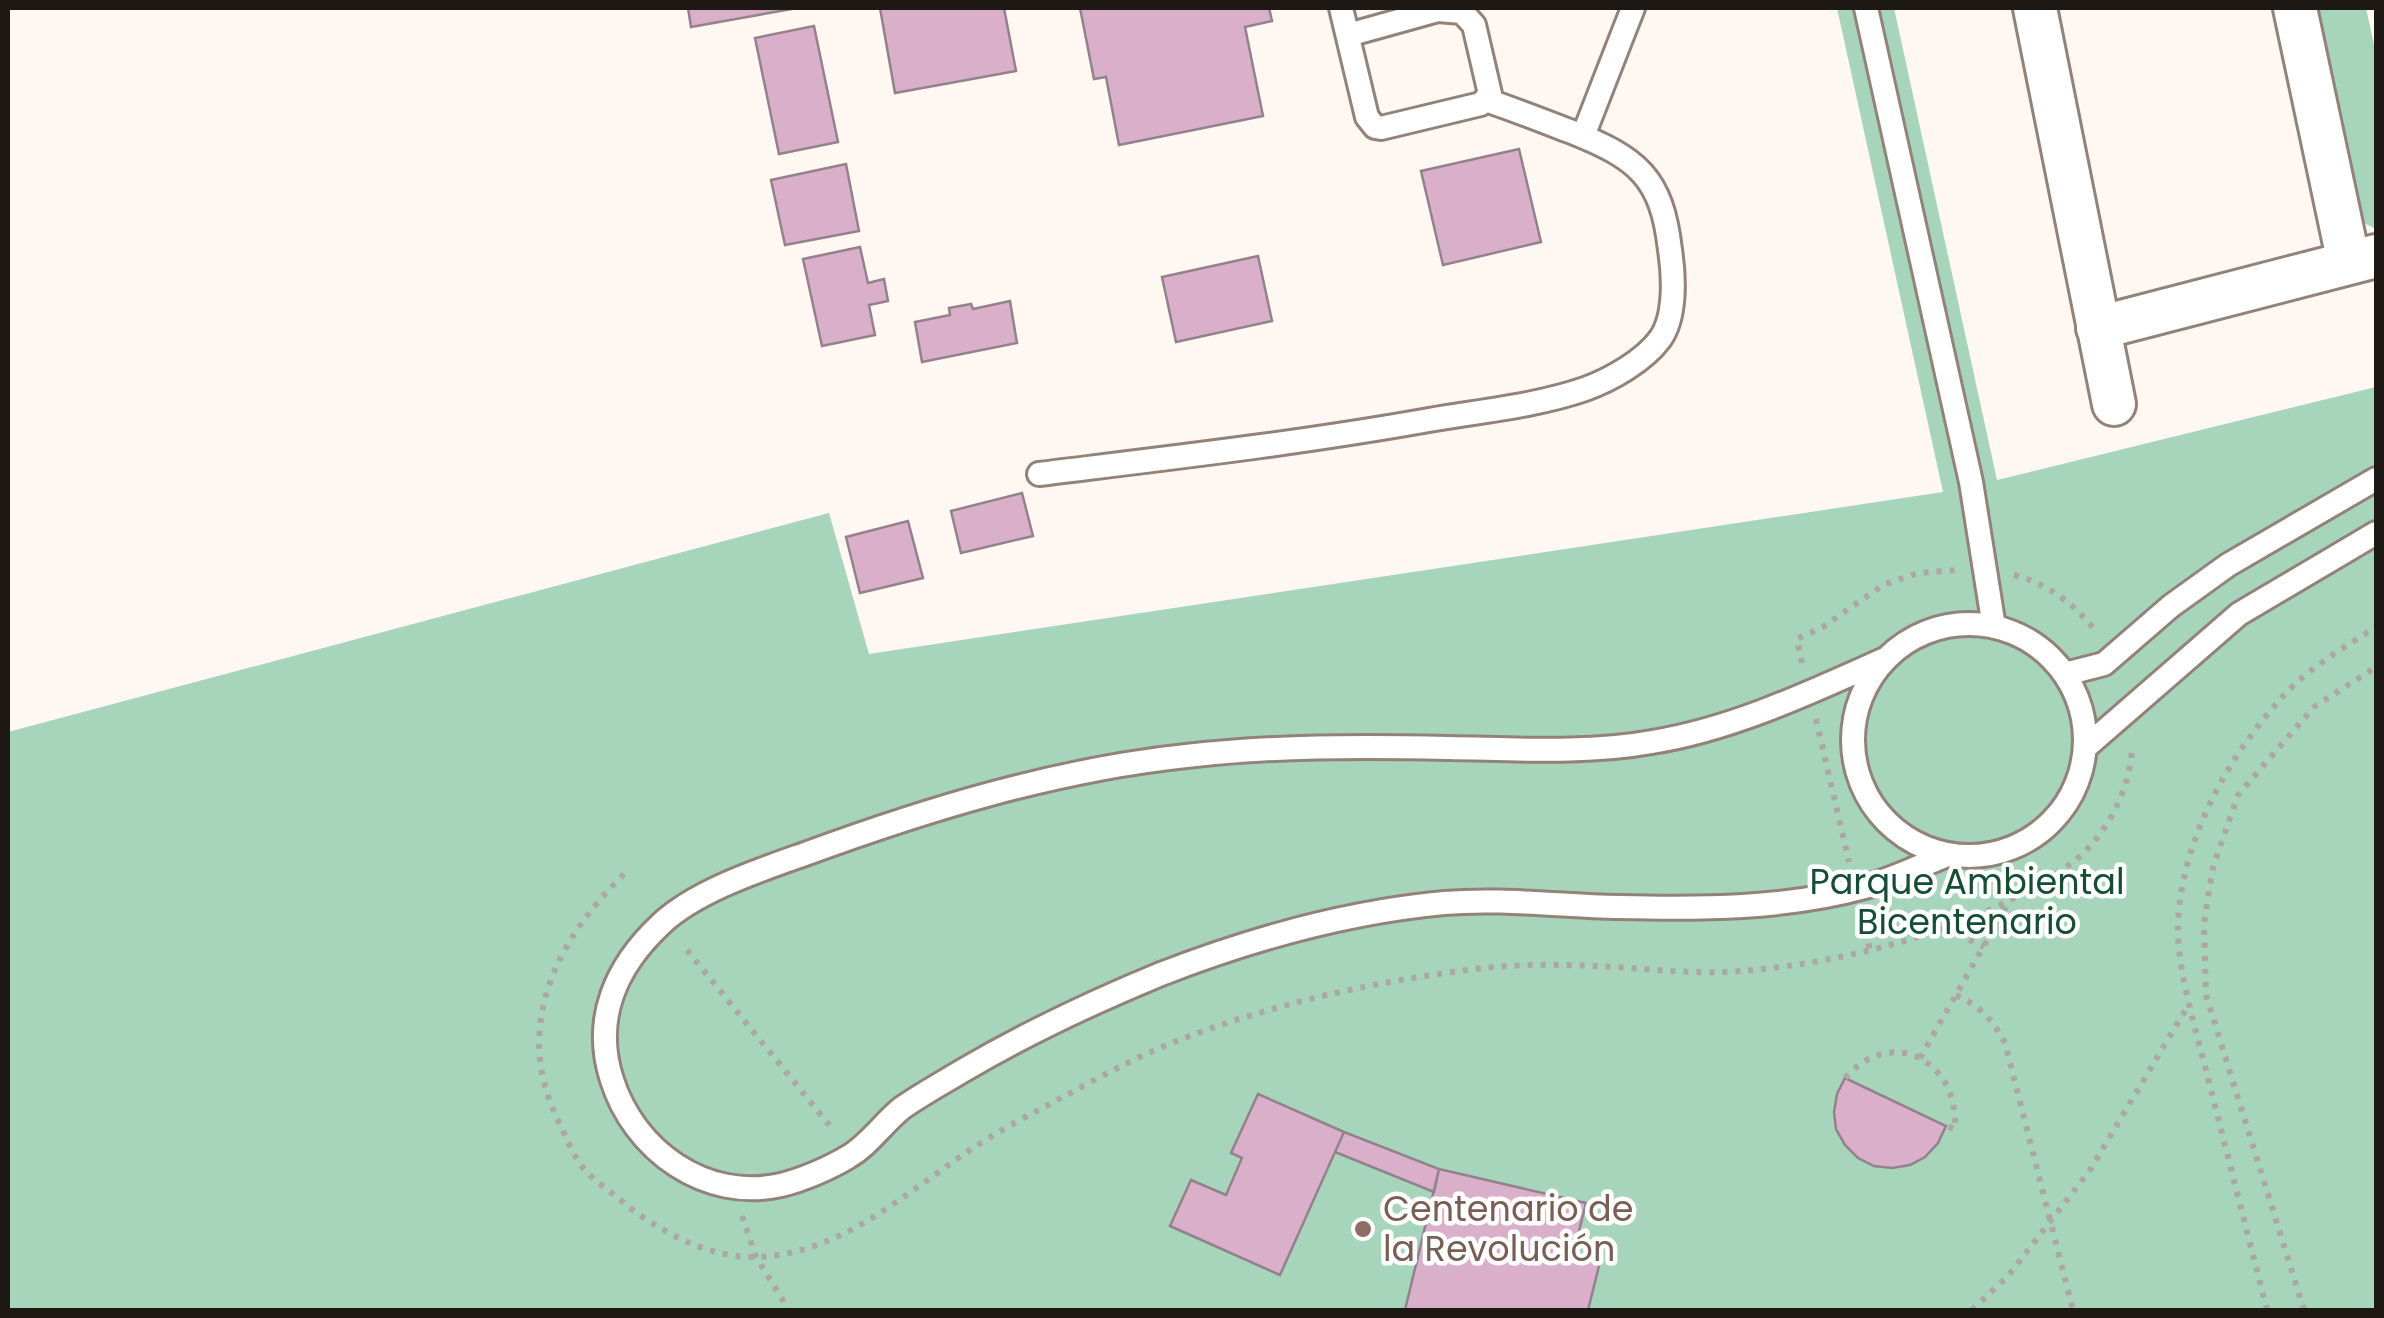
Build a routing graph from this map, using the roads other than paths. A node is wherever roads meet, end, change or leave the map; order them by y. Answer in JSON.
{"nodes":[{"id":1,"x":1342,"y":8,"type":"edge"},
{"id":2,"x":1633,"y":8,"type":"edge"},
{"id":3,"x":1866,"y":8,"type":"edge"},
{"id":4,"x":2035,"y":8,"type":"edge"},
{"id":5,"x":2295,"y":8,"type":"edge"},
{"id":6,"x":1348,"y":34,"type":"junction"},
{"id":7,"x":1486,"y":100,"type":"junction"},
{"id":8,"x":1582,"y":136,"type":"junction"},
{"id":9,"x":2363,"y":259,"type":"edge"},
{"id":10,"x":2098,"y":328,"type":"junction"},
{"id":11,"x":2114,"y":404,"type":"dead end"},
{"id":12,"x":1038,"y":474,"type":"dead end"},
{"id":13,"x":2376,"y":478,"type":"edge"},
{"id":14,"x":2376,"y":533,"type":"edge"},
{"id":15,"x":1994,"y":627,"type":"junction"},
{"id":16,"x":1885,"y":659,"type":"junction"},
{"id":17,"x":2065,"y":674,"type":"junction"},
{"id":18,"x":2086,"y":748,"type":"junction"},
{"id":19,"x":1947,"y":855,"type":"junction"}],
"edges":[{"from":1,"to":6,"type":"lane"},
{"from":2,"to":8,"type":"lane"},
{"from":3,"to":15,"type":"lane"},
{"from":4,"to":10,"type":"street"},
{"from":5,"to":9,"type":"street"},
{"from":6,"to":7,"type":"lane"},
{"from":6,"to":7,"type":"lane"},
{"from":7,"to":8,"type":"lane"},
{"from":8,"to":12,"type":"lane"},
{"from":9,"to":10,"type":"street"},
{"from":10,"to":11,"type":"street"},
{"from":13,"to":17,"type":"lane"},
{"from":14,"to":18,"type":"lane"},
{"from":15,"to":16,"type":"lane"},
{"from":15,"to":17,"type":"lane"},
{"from":16,"to":19,"type":"lane"},
{"from":16,"to":19,"type":"lane"},
{"from":17,"to":18,"type":"lane"},
{"from":18,"to":19,"type":"lane"}]}
